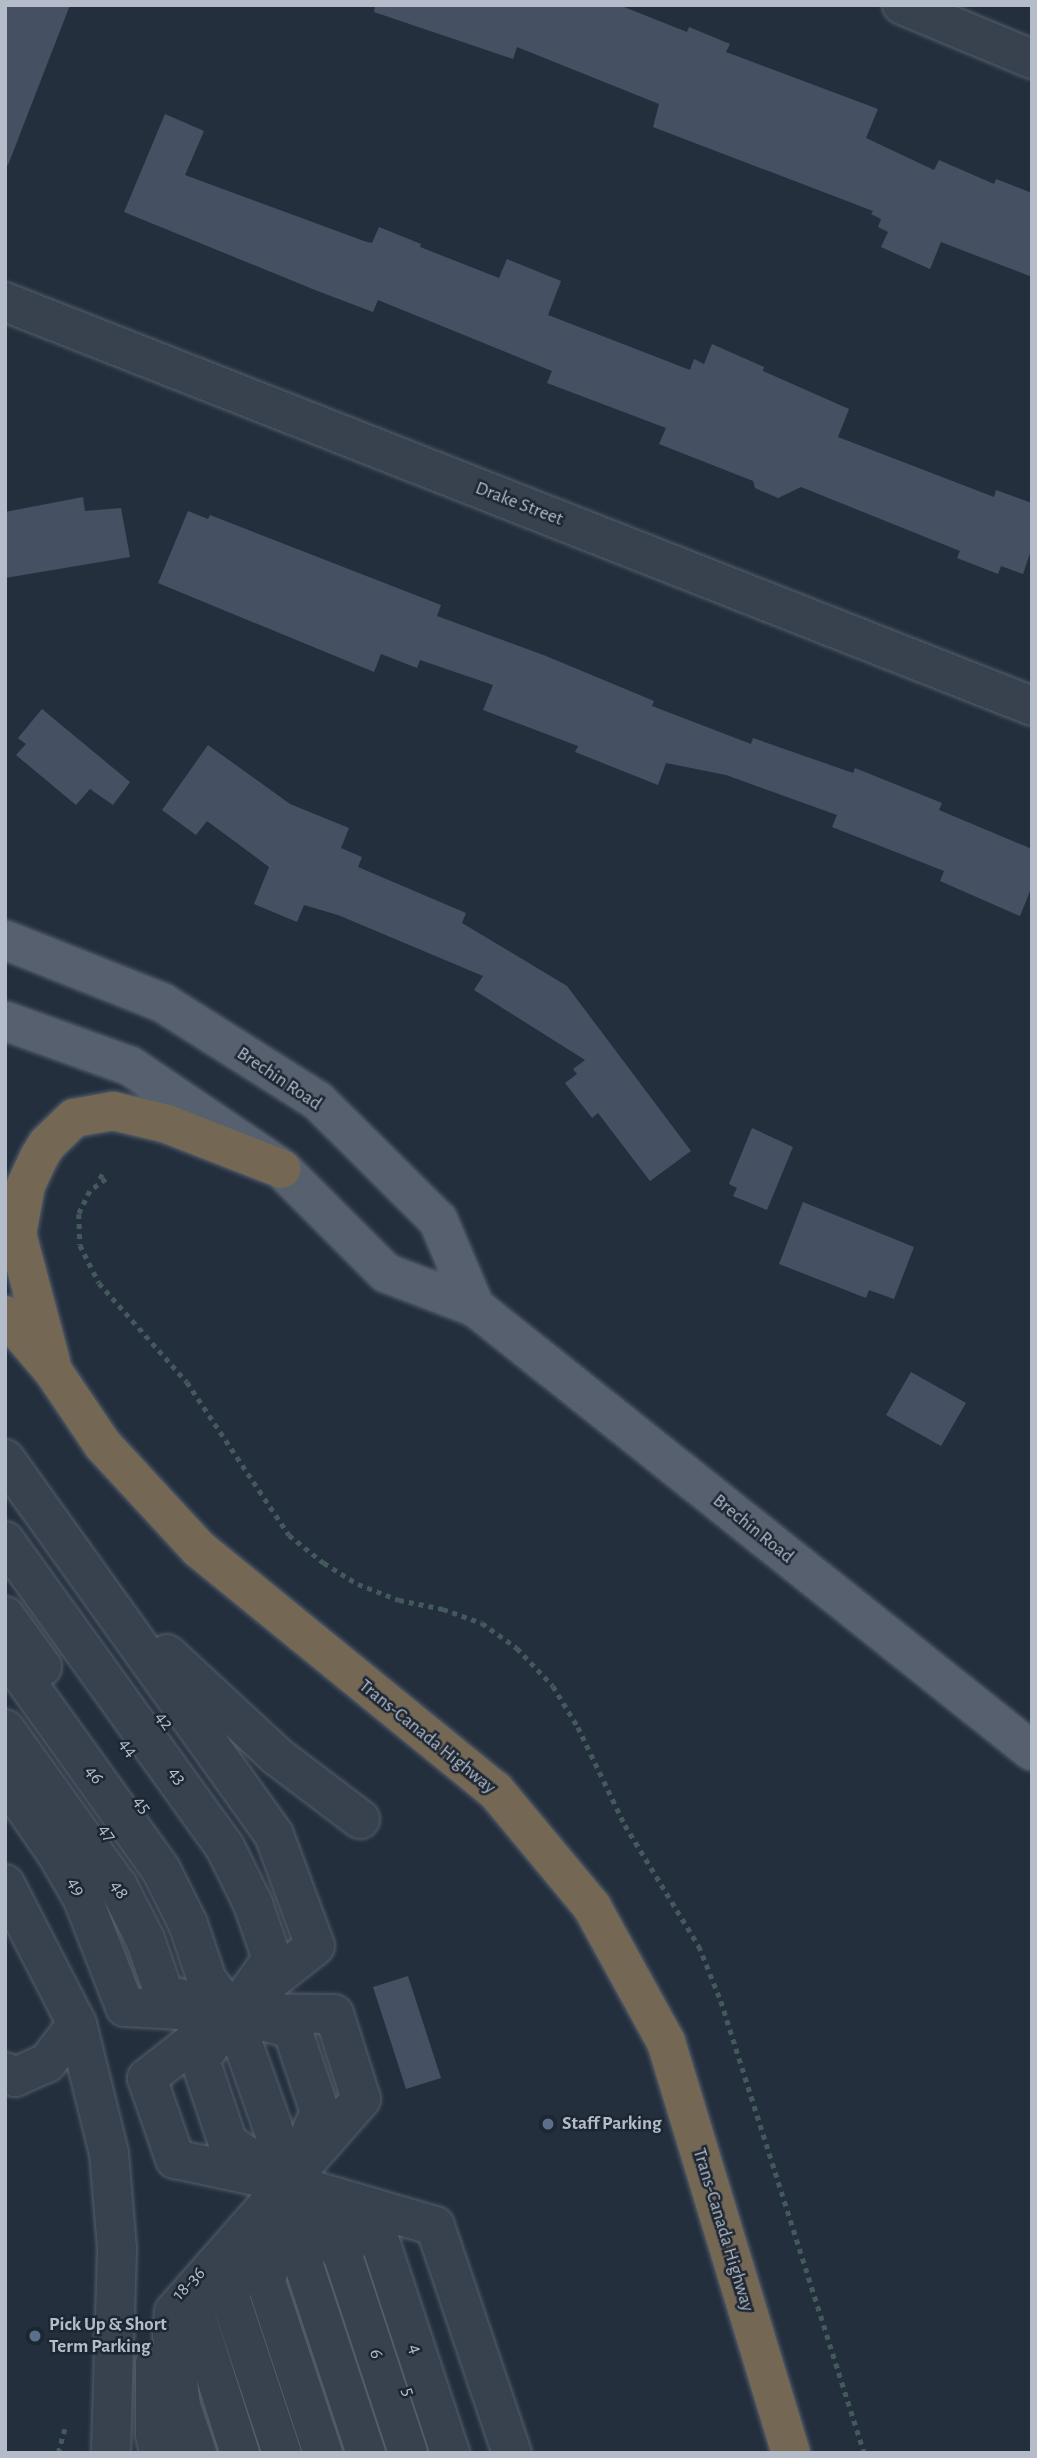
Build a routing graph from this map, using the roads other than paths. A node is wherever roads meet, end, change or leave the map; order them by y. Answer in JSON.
{"nodes":[{"id":1,"x":902,"y":5,"type":"edge"},
{"id":2,"x":1032,"y":59,"type":"edge"},
{"id":3,"x":5,"y":302,"type":"edge"},
{"id":4,"x":1032,"y":706,"type":"edge"},
{"id":5,"x":5,"y":940,"type":"edge"},
{"id":6,"x":5,"y":1021,"type":"edge"},
{"id":7,"x":282,"y":1169,"type":"junction"},
{"id":8,"x":475,"y":1307,"type":"junction"},
{"id":9,"x":5,"y":1315,"type":"edge"},
{"id":10,"x":53,"y":1371,"type":"junction"},
{"id":11,"x":5,"y":1459,"type":"edge"},
{"id":12,"x":5,"y":1505,"type":"edge"},
{"id":13,"x":5,"y":1541,"type":"edge"},
{"id":14,"x":5,"y":1578,"type":"edge"},
{"id":15,"x":93,"y":1581,"type":"junction"},
{"id":16,"x":5,"y":1616,"type":"edge"},
{"id":17,"x":5,"y":1652,"type":"edge"},
{"id":18,"x":5,"y":1690,"type":"edge"},
{"id":19,"x":5,"y":1729,"type":"edge"},
{"id":20,"x":1032,"y":1751,"type":"edge"},
{"id":21,"x":5,"y":1779,"type":"edge"},
{"id":22,"x":360,"y":1819,"type":"dead end"},
{"id":23,"x":5,"y":1884,"type":"edge"},
{"id":24,"x":229,"y":1973,"type":"junction"},
{"id":25,"x":232,"y":2013,"type":"junction"},
{"id":26,"x":77,"y":2024,"type":"junction"},
{"id":27,"x":5,"y":2072,"type":"edge"},
{"id":28,"x":288,"y":2183,"type":"junction"},
{"id":29,"x":286,"y":2277,"type":"junction"},
{"id":30,"x":458,"y":2318,"type":"junction"},
{"id":31,"x":788,"y":2450,"type":"edge"},
{"id":32,"x":111,"y":2453,"type":"edge"},
{"id":33,"x":159,"y":2453,"type":"edge"},
{"id":34,"x":177,"y":2453,"type":"edge"},
{"id":35,"x":197,"y":2453,"type":"edge"},
{"id":36,"x":218,"y":2453,"type":"edge"},
{"id":37,"x":240,"y":2453,"type":"edge"},
{"id":38,"x":261,"y":2453,"type":"edge"},
{"id":39,"x":282,"y":2453,"type":"edge"},
{"id":40,"x":303,"y":2453,"type":"edge"},
{"id":41,"x":323,"y":2453,"type":"edge"},
{"id":42,"x":344,"y":2453,"type":"edge"},
{"id":43,"x":366,"y":2453,"type":"edge"},
{"id":44,"x":386,"y":2453,"type":"edge"},
{"id":45,"x":408,"y":2453,"type":"edge"},
{"id":46,"x":428,"y":2453,"type":"edge"},
{"id":47,"x":450,"y":2453,"type":"edge"},
{"id":48,"x":471,"y":2453,"type":"edge"},
{"id":49,"x":494,"y":2453,"type":"edge"},
{"id":50,"x":512,"y":2453,"type":"edge"}],
"edges":[{"from":1,"to":2,"type":"street"},
{"from":3,"to":4,"type":"street","name":"Drake Street"},
{"from":5,"to":8,"type":"main road","name":"Brechin Road"},
{"from":6,"to":7,"type":"main road","name":"Brechin Road"},
{"from":7,"to":8,"type":"main road","name":"Brechin Road"},
{"from":7,"to":10,"type":"highway"},
{"from":8,"to":20,"type":"main road","name":"Brechin Road"},
{"from":9,"to":10,"type":"highway"},
{"from":10,"to":31,"type":"highway","name":"Trans-Canada Highway"},
{"from":11,"to":15,"type":"street"},
{"from":12,"to":24,"type":"street","name":"42"},
{"from":13,"to":24,"type":"street","name":"43"},
{"from":14,"to":24,"type":"street","name":"44"},
{"from":15,"to":22,"type":"street"},
{"from":15,"to":25,"type":"street"},
{"from":16,"to":24,"type":"street","name":"45"},
{"from":17,"to":24,"type":"street","name":"46"},
{"from":18,"to":24,"type":"street","name":"47"},
{"from":19,"to":24,"type":"street","name":"48"},
{"from":21,"to":25,"type":"street","name":"49"},
{"from":23,"to":26,"type":"street"},
{"from":24,"to":25,"type":"street"},
{"from":24,"to":25,"type":"street"},
{"from":25,"to":28,"type":"street"},
{"from":25,"to":28,"type":"street"},
{"from":25,"to":28,"type":"street"},
{"from":26,"to":27,"type":"street"},
{"from":26,"to":32,"type":"street"},
{"from":28,"to":29,"type":"street"},
{"from":28,"to":29,"type":"street"},
{"from":28,"to":29,"type":"street"},
{"from":28,"to":30,"type":"street"},
{"from":28,"to":33,"type":"street","name":"18-36"},
{"from":28,"to":34,"type":"street"},
{"from":28,"to":35,"type":"street"},
{"from":28,"to":36,"type":"street"},
{"from":28,"to":48,"type":"street"},
{"from":29,"to":37,"type":"street"},
{"from":29,"to":38,"type":"street"},
{"from":29,"to":39,"type":"street"},
{"from":29,"to":40,"type":"street"},
{"from":29,"to":41,"type":"street"},
{"from":29,"to":42,"type":"street"},
{"from":29,"to":43,"type":"street"},
{"from":29,"to":44,"type":"street"},
{"from":29,"to":45,"type":"street","name":"6"},
{"from":29,"to":46,"type":"street","name":"5"},
{"from":29,"to":47,"type":"street","name":"4"},
{"from":30,"to":49,"type":"street"},
{"from":30,"to":50,"type":"street"}]}
